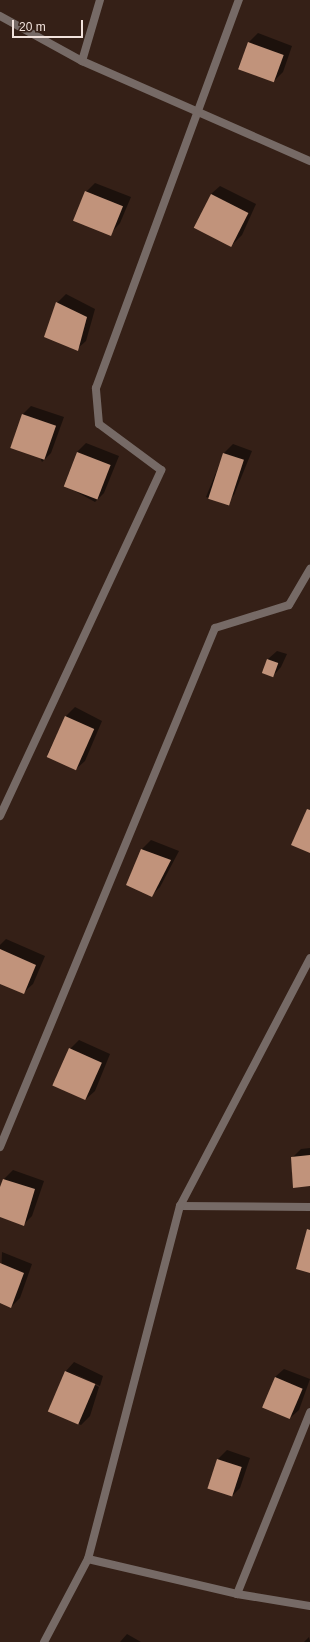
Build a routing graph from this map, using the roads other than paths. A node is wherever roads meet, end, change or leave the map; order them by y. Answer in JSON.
{"nodes":[{"id":1,"x":100,"y":0,"type":"edge"},
{"id":2,"x":239,"y":0,"type":"edge"},
{"id":3,"x":0,"y":16,"type":"edge"},
{"id":4,"x":82,"y":61,"type":"junction"},
{"id":5,"x":197,"y":113,"type":"junction"},
{"id":6,"x":310,"y":161,"type":"edge"},
{"id":7,"x":310,"y":569,"type":"edge"},
{"id":8,"x":0,"y":816,"type":"edge"},
{"id":9,"x":310,"y":958,"type":"edge"},
{"id":10,"x":0,"y":1147,"type":"edge"},
{"id":11,"x":180,"y":1206,"type":"junction"},
{"id":12,"x":310,"y":1207,"type":"edge"},
{"id":13,"x":310,"y":1412,"type":"edge"},
{"id":14,"x":88,"y":1558,"type":"junction"},
{"id":15,"x":237,"y":1594,"type":"junction"},
{"id":16,"x":310,"y":1606,"type":"edge"},
{"id":17,"x":44,"y":1642,"type":"edge"}],
"edges":[{"from":1,"to":4,"type":"street"},
{"from":2,"to":5,"type":"street"},
{"from":3,"to":4,"type":"street"},
{"from":4,"to":5,"type":"street"},
{"from":5,"to":6,"type":"street"},
{"from":5,"to":8,"type":"street"},
{"from":7,"to":10,"type":"street"},
{"from":9,"to":11,"type":"street"},
{"from":11,"to":12,"type":"street"},
{"from":11,"to":14,"type":"street"},
{"from":13,"to":15,"type":"street"},
{"from":14,"to":15,"type":"street"},
{"from":14,"to":17,"type":"street"},
{"from":15,"to":16,"type":"street"}]}
